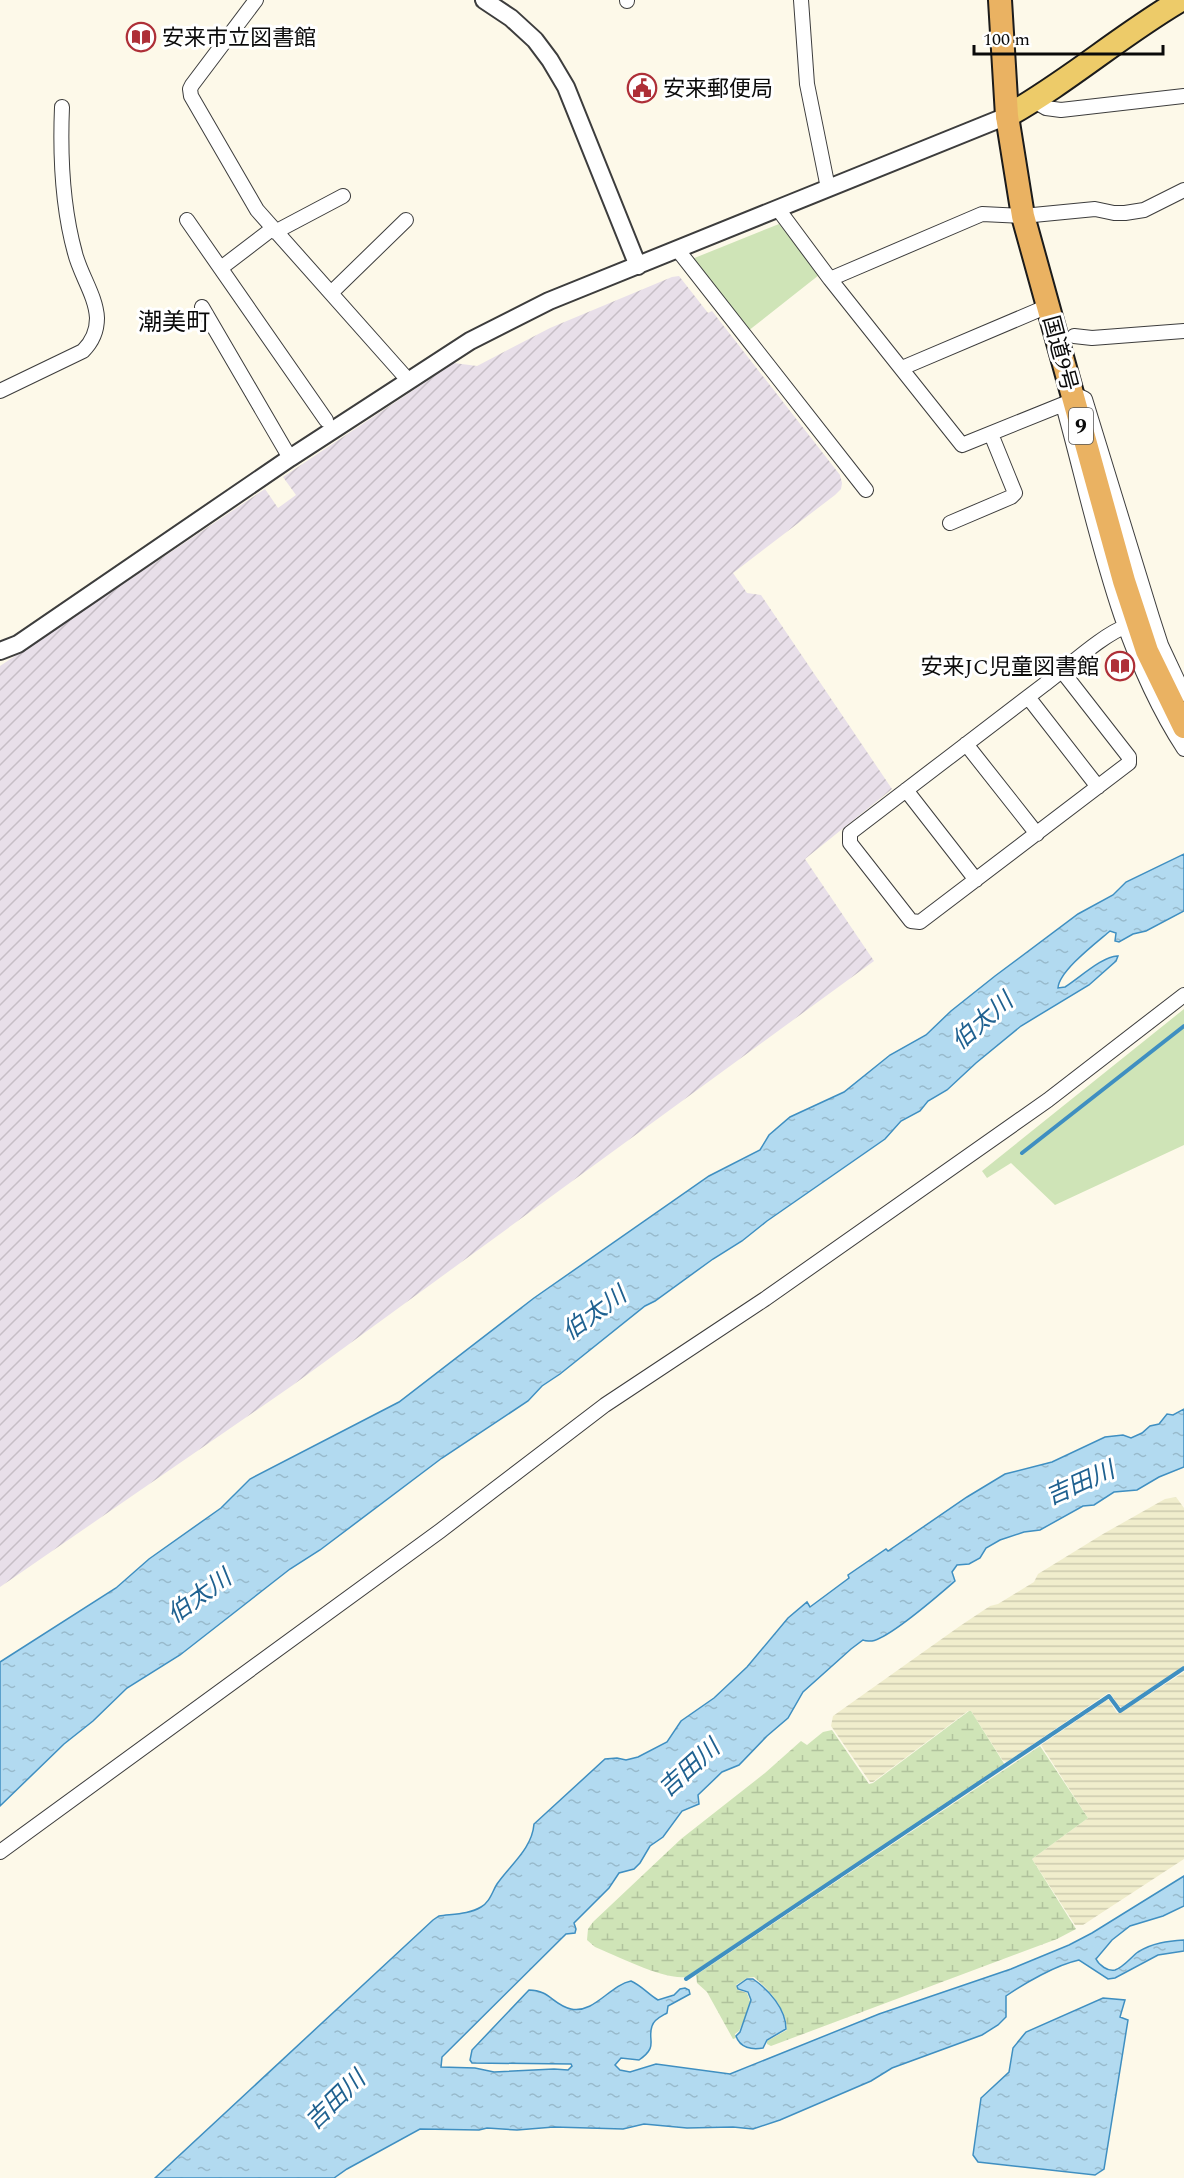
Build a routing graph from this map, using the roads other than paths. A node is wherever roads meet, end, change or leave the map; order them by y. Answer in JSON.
{"nodes":[{"id":1,"x":256,"y":0,"type":"edge"},
{"id":2,"x":484,"y":0,"type":"edge"},
{"id":3,"x":801,"y":0,"type":"edge"},
{"id":4,"x":1000,"y":0,"type":"edge"},
{"id":5,"x":1181,"y":0,"type":"edge"},
{"id":6,"x":1184,"y":96,"type":"edge"},
{"id":7,"x":1034,"y":101,"type":"junction"},
{"id":8,"x":62,"y":107,"type":"dead end"},
{"id":9,"x":1007,"y":116,"type":"junction"},
{"id":10,"x":828,"y":188,"type":"junction"},
{"id":11,"x":1184,"y":190,"type":"edge"},
{"id":12,"x":343,"y":196,"type":"dead end"},
{"id":13,"x":778,"y":208,"type":"junction"},
{"id":14,"x":1023,"y":216,"type":"junction"},
{"id":15,"x":187,"y":220,"type":"dead end"},
{"id":16,"x":406,"y":220,"type":"dead end"},
{"id":17,"x":274,"y":230,"type":"junction"},
{"id":18,"x":677,"y":249,"type":"junction"},
{"id":19,"x":638,"y":266,"type":"junction"},
{"id":20,"x":221,"y":268,"type":"junction"},
{"id":21,"x":830,"y":279,"type":"junction"},
{"id":22,"x":331,"y":293,"type":"junction"},
{"id":23,"x":202,"y":306,"type":"dead end"},
{"id":24,"x":1048,"y":306,"type":"junction"},
{"id":25,"x":1184,"y":331,"type":"edge"},
{"id":26,"x":1074,"y":336,"type":"dead end"},
{"id":27,"x":902,"y":368,"type":"junction"},
{"id":28,"x":408,"y":380,"type":"junction"},
{"id":29,"x":0,"y":391,"type":"edge"},
{"id":30,"x":1068,"y":402,"type":"junction"},
{"id":31,"x":326,"y":420,"type":"dead end"},
{"id":32,"x":991,"y":434,"type":"junction"},
{"id":33,"x":290,"y":458,"type":"junction"},
{"id":34,"x":867,"y":490,"type":"dead end"},
{"id":35,"x":950,"y":523,"type":"dead end"},
{"id":36,"x":1126,"y":626,"type":"junction"},
{"id":37,"x":0,"y":651,"type":"edge"},
{"id":38,"x":1062,"y":671,"type":"junction"},
{"id":39,"x":1184,"y":694,"type":"edge"},
{"id":40,"x":1028,"y":697,"type":"junction"},
{"id":41,"x":1184,"y":727,"type":"edge"},
{"id":42,"x":966,"y":744,"type":"junction"},
{"id":43,"x":1184,"y":749,"type":"edge"},
{"id":44,"x":1098,"y":787,"type":"junction"},
{"id":45,"x":906,"y":790,"type":"junction"},
{"id":46,"x":1037,"y":834,"type":"junction"},
{"id":47,"x":976,"y":880,"type":"junction"},
{"id":48,"x":1184,"y":995,"type":"edge"},
{"id":49,"x":0,"y":1852,"type":"edge"}],
"edges":[{"from":1,"to":17,"type":"street"},
{"from":2,"to":19,"type":"street"},
{"from":3,"to":10,"type":"street"},
{"from":4,"to":9,"type":"highway","name":"国道9号","number":"9"},
{"from":5,"to":7,"type":"main road"},
{"from":6,"to":7,"type":"street"},
{"from":7,"to":9,"type":"main road"},
{"from":8,"to":29,"type":"street"},
{"from":9,"to":10,"type":"street"},
{"from":9,"to":14,"type":"highway","name":"国道9号","number":"9"},
{"from":10,"to":13,"type":"street"},
{"from":11,"to":14,"type":"street"},
{"from":12,"to":17,"type":"street"},
{"from":13,"to":18,"type":"street"},
{"from":13,"to":21,"type":"street"},
{"from":14,"to":21,"type":"street"},
{"from":14,"to":24,"type":"highway","name":"国道9号","number":"9"},
{"from":15,"to":20,"type":"street"},
{"from":16,"to":22,"type":"street"},
{"from":17,"to":20,"type":"street"},
{"from":17,"to":22,"type":"street"},
{"from":18,"to":19,"type":"street"},
{"from":18,"to":34,"type":"street"},
{"from":19,"to":28,"type":"street"},
{"from":20,"to":31,"type":"street"},
{"from":21,"to":27,"type":"street"},
{"from":22,"to":28,"type":"street"},
{"from":23,"to":33,"type":"street"},
{"from":24,"to":27,"type":"street"},
{"from":24,"to":30,"type":"highway","name":"国道9号","number":"9"},
{"from":25,"to":26,"type":"street"},
{"from":27,"to":32,"type":"street"},
{"from":28,"to":33,"type":"street"},
{"from":30,"to":32,"type":"street"},
{"from":30,"to":36,"type":"street"},
{"from":30,"to":39,"type":"street"},
{"from":30,"to":41,"type":"highway","name":"国道9号","number":"9"},
{"from":32,"to":35,"type":"street"},
{"from":33,"to":37,"type":"street"},
{"from":36,"to":38,"type":"street"},
{"from":36,"to":43,"type":"street"},
{"from":38,"to":40,"type":"street"},
{"from":38,"to":44,"type":"street"},
{"from":40,"to":42,"type":"street"},
{"from":40,"to":44,"type":"street"},
{"from":42,"to":45,"type":"street"},
{"from":42,"to":46,"type":"street"},
{"from":44,"to":46,"type":"street"},
{"from":45,"to":47,"type":"street"},
{"from":45,"to":47,"type":"street"},
{"from":46,"to":47,"type":"street"},
{"from":48,"to":49,"type":"street"}]}
